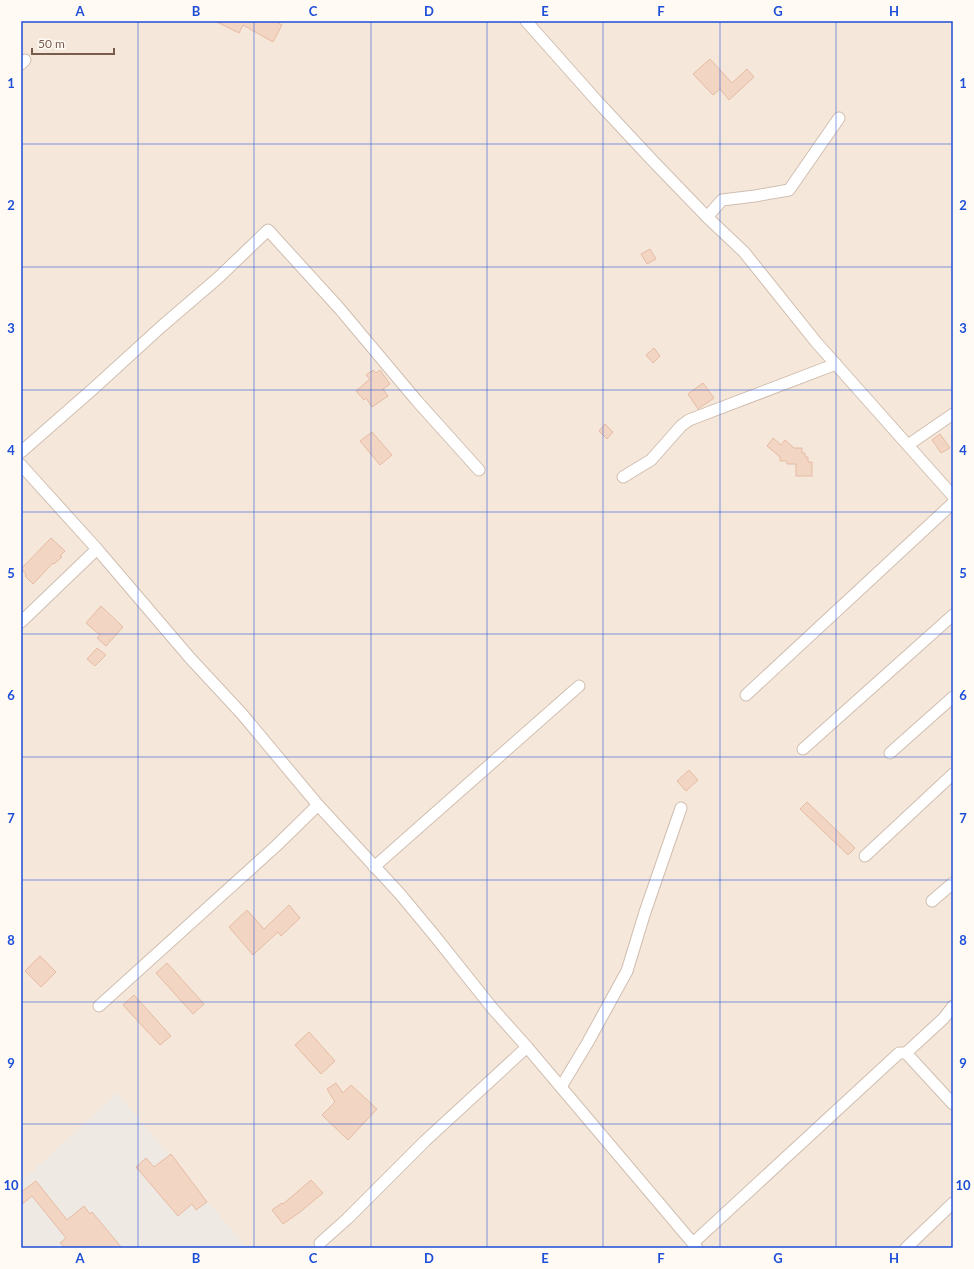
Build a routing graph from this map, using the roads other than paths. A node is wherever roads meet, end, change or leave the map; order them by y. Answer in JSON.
{"nodes":[{"id":1,"x":526,"y":21,"type":"edge"},
{"id":2,"x":839,"y":118,"type":"dead end"},
{"id":3,"x":707,"y":217,"type":"junction"},
{"id":4,"x":836,"y":364,"type":"junction"},
{"id":5,"x":953,"y":414,"type":"edge"},
{"id":6,"x":908,"y":445,"type":"junction"},
{"id":7,"x":21,"y":452,"type":"edge"},
{"id":8,"x":21,"y":465,"type":"edge"},
{"id":9,"x":479,"y":470,"type":"dead end"},
{"id":10,"x":623,"y":477,"type":"dead end"},
{"id":11,"x":953,"y":496,"type":"edge"},
{"id":12,"x":953,"y":504,"type":"edge"},
{"id":13,"x":97,"y":549,"type":"junction"},
{"id":14,"x":953,"y":615,"type":"edge"},
{"id":15,"x":21,"y":622,"type":"edge"},
{"id":16,"x":579,"y":686,"type":"dead end"},
{"id":17,"x":746,"y":695,"type":"dead end"},
{"id":18,"x":953,"y":698,"type":"edge"},
{"id":19,"x":803,"y":748,"type":"dead end"},
{"id":20,"x":890,"y":753,"type":"dead end"},
{"id":21,"x":953,"y":774,"type":"edge"},
{"id":22,"x":318,"y":805,"type":"junction"},
{"id":23,"x":681,"y":808,"type":"dead end"},
{"id":24,"x":865,"y":856,"type":"dead end"},
{"id":25,"x":374,"y":866,"type":"junction"},
{"id":26,"x":953,"y":883,"type":"edge"},
{"id":27,"x":932,"y":901,"type":"dead end"},
{"id":28,"x":99,"y":1006,"type":"dead end"},
{"id":29,"x":953,"y":1006,"type":"edge"},
{"id":30,"x":527,"y":1047,"type":"junction"},
{"id":31,"x":906,"y":1053,"type":"junction"},
{"id":32,"x":561,"y":1087,"type":"junction"},
{"id":33,"x":953,"y":1104,"type":"edge"},
{"id":34,"x":953,"y":1203,"type":"edge"},
{"id":35,"x":320,"y":1243,"type":"dead end"},
{"id":36,"x":695,"y":1245,"type":"edge"},
{"id":37,"x":906,"y":1248,"type":"edge"}],
"edges":[{"from":1,"to":3,"type":"street"},
{"from":2,"to":3,"type":"street"},
{"from":3,"to":4,"type":"street"},
{"from":4,"to":6,"type":"street"},
{"from":4,"to":10,"type":"street"},
{"from":5,"to":6,"type":"street"},
{"from":6,"to":11,"type":"street"},
{"from":7,"to":9,"type":"street"},
{"from":8,"to":13,"type":"street"},
{"from":12,"to":17,"type":"street"},
{"from":13,"to":15,"type":"street"},
{"from":13,"to":22,"type":"street"},
{"from":14,"to":19,"type":"street"},
{"from":16,"to":25,"type":"street"},
{"from":18,"to":20,"type":"street"},
{"from":21,"to":24,"type":"street"},
{"from":22,"to":25,"type":"street"},
{"from":22,"to":28,"type":"street"},
{"from":23,"to":32,"type":"street"},
{"from":25,"to":30,"type":"street"},
{"from":26,"to":27,"type":"street"},
{"from":29,"to":31,"type":"street"},
{"from":30,"to":32,"type":"street"},
{"from":30,"to":35,"type":"street"},
{"from":31,"to":33,"type":"street"},
{"from":31,"to":36,"type":"street"},
{"from":32,"to":36,"type":"street"},
{"from":34,"to":37,"type":"street"}]}
